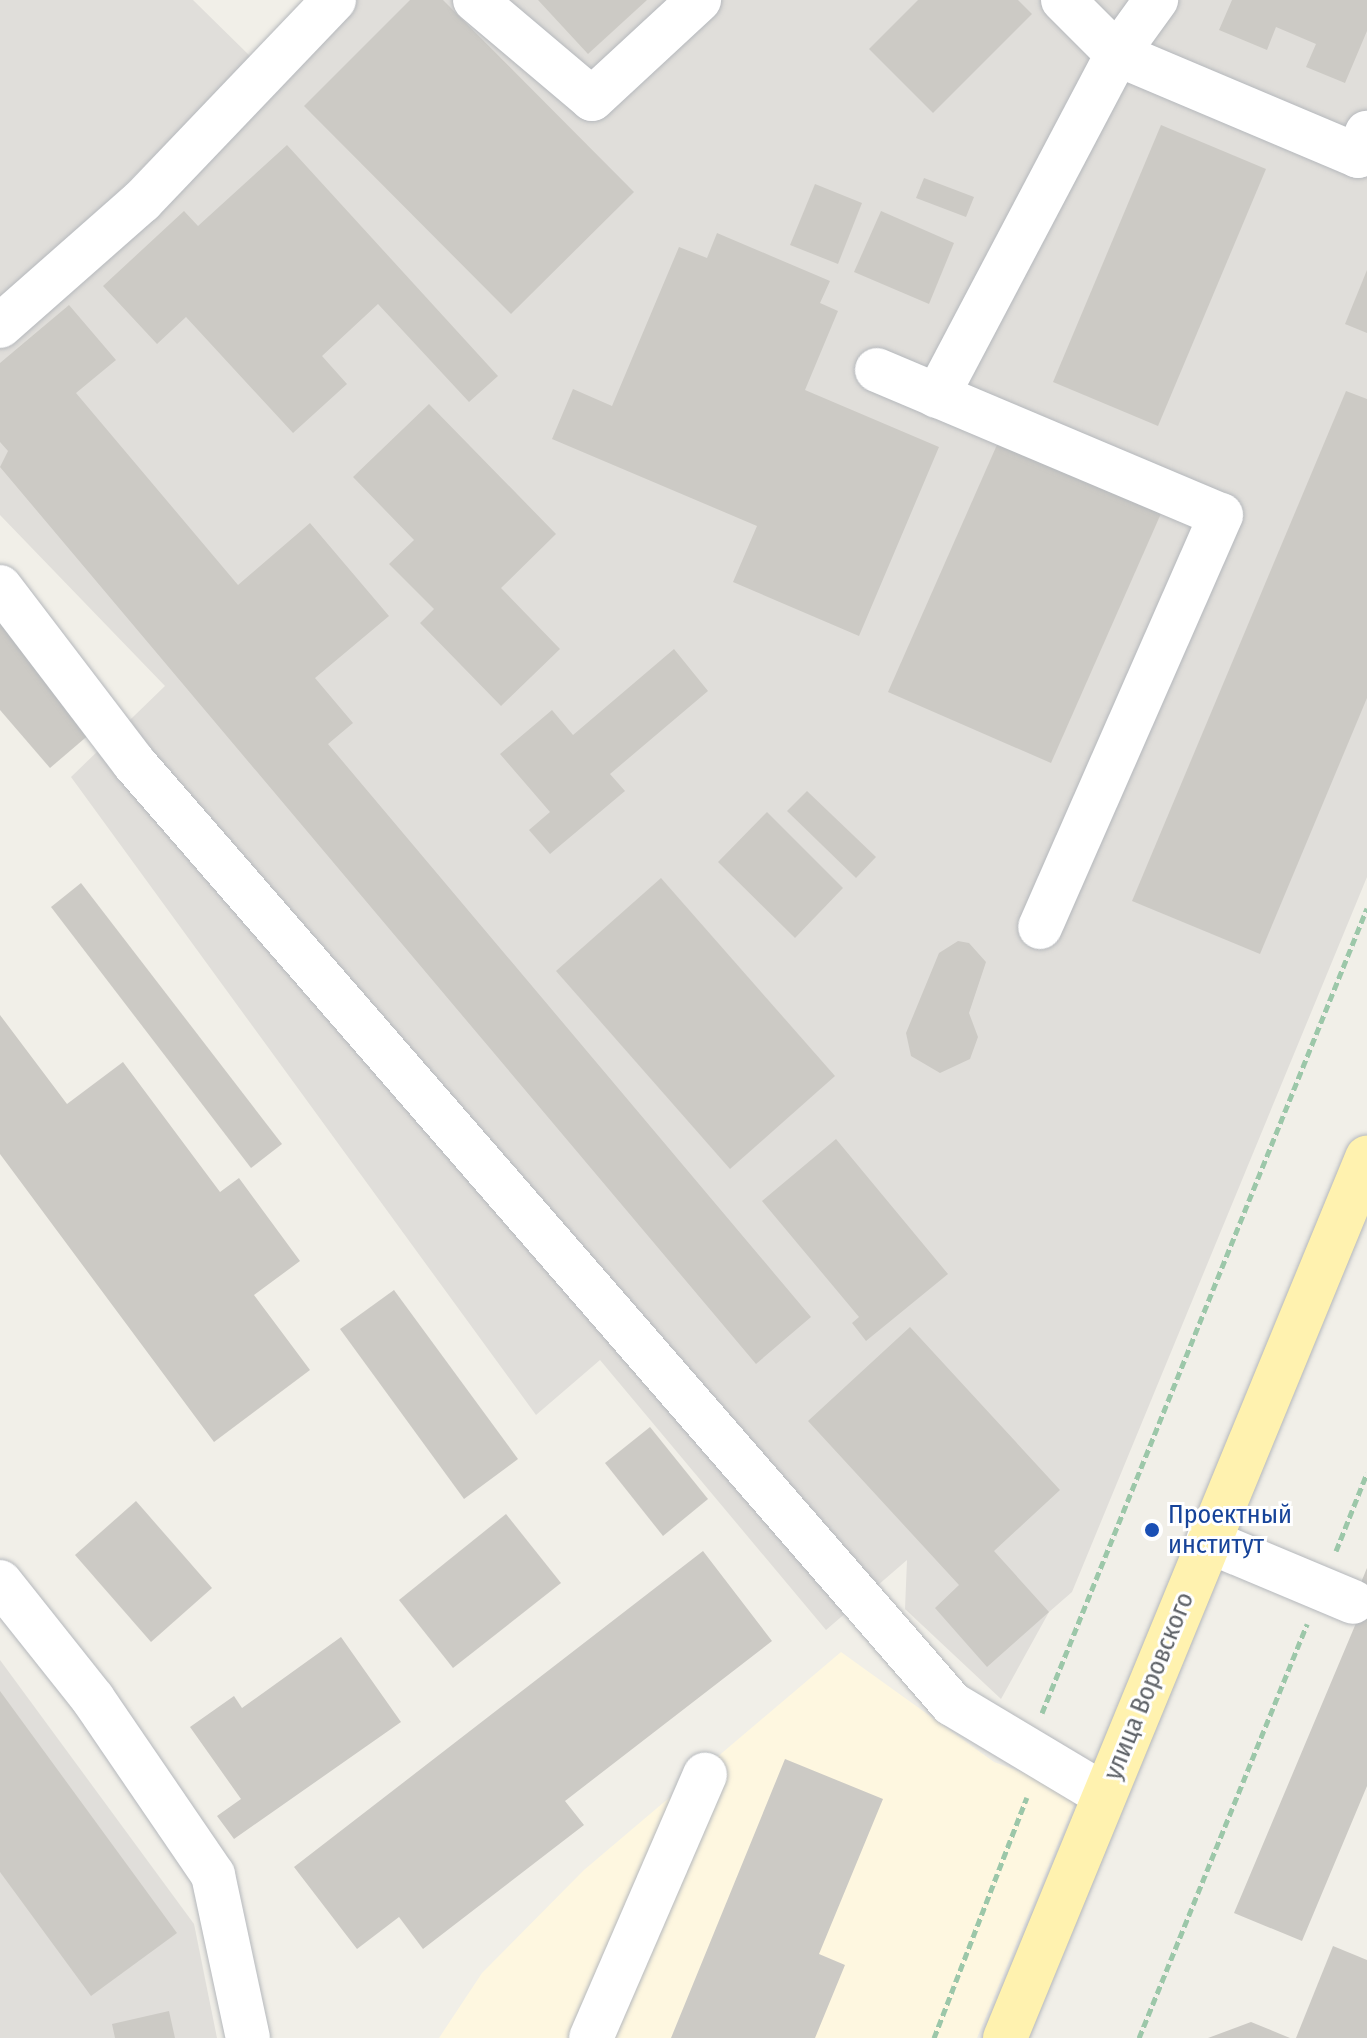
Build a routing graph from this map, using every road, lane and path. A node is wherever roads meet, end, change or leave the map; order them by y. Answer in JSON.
{"nodes":[{"id":1,"x":334,"y":0,"type":"edge"},
{"id":2,"x":475,"y":0,"type":"edge"},
{"id":3,"x":699,"y":0,"type":"edge"},
{"id":4,"x":1063,"y":0,"type":"edge"},
{"id":5,"x":1156,"y":0,"type":"edge"},
{"id":6,"x":1117,"y":54,"type":"junction"},
{"id":7,"x":1367,"y":133,"type":"edge"},
{"id":8,"x":0,"y":326,"type":"edge"},
{"id":9,"x":877,"y":370,"type":"dead end"},
{"id":10,"x":937,"y":396,"type":"junction"},
{"id":11,"x":0,"y":587,"type":"edge"},
{"id":12,"x":1367,"y":908,"type":"edge"},
{"id":13,"x":1040,"y":927,"type":"dead end"},
{"id":14,"x":1367,"y":1158,"type":"edge"},
{"id":15,"x":1367,"y":1473,"type":"edge"},
{"id":16,"x":1208,"y":1541,"type":"junction"},
{"id":17,"x":0,"y":1582,"type":"edge"},
{"id":18,"x":1337,"y":1596,"type":"junction"},
{"id":19,"x":1028,"y":1752,"type":"junction"},
{"id":20,"x":705,"y":1775,"type":"dead end"},
{"id":21,"x":1104,"y":1795,"type":"junction"},
{"id":22,"x":248,"y":2038,"type":"edge"},
{"id":23,"x":591,"y":2038,"type":"edge"},
{"id":24,"x":934,"y":2038,"type":"edge"},
{"id":25,"x":1005,"y":2038,"type":"edge"},
{"id":26,"x":1139,"y":2038,"type":"edge"}],
"edges":[{"from":1,"to":8,"type":"street"},
{"from":2,"to":3,"type":"street"},
{"from":4,"to":6,"type":"street"},
{"from":5,"to":6,"type":"street"},
{"from":6,"to":7,"type":"street"},
{"from":6,"to":10,"type":"street"},
{"from":9,"to":10,"type":"street"},
{"from":10,"to":13,"type":"street"},
{"from":11,"to":19,"type":"street"},
{"from":12,"to":19,"type":"path"},
{"from":14,"to":16,"type":"main road","name":"улица Воровского"},
{"from":15,"to":18,"type":"path"},
{"from":16,"to":18,"type":"street"},
{"from":16,"to":21,"type":"main road","name":"улица Воровского"},
{"from":17,"to":22,"type":"street"},
{"from":18,"to":26,"type":"path"},
{"from":19,"to":21,"type":"street"},
{"from":19,"to":24,"type":"path"},
{"from":20,"to":23,"type":"street"},
{"from":21,"to":25,"type":"main road","name":"улица Воровского"}]}
